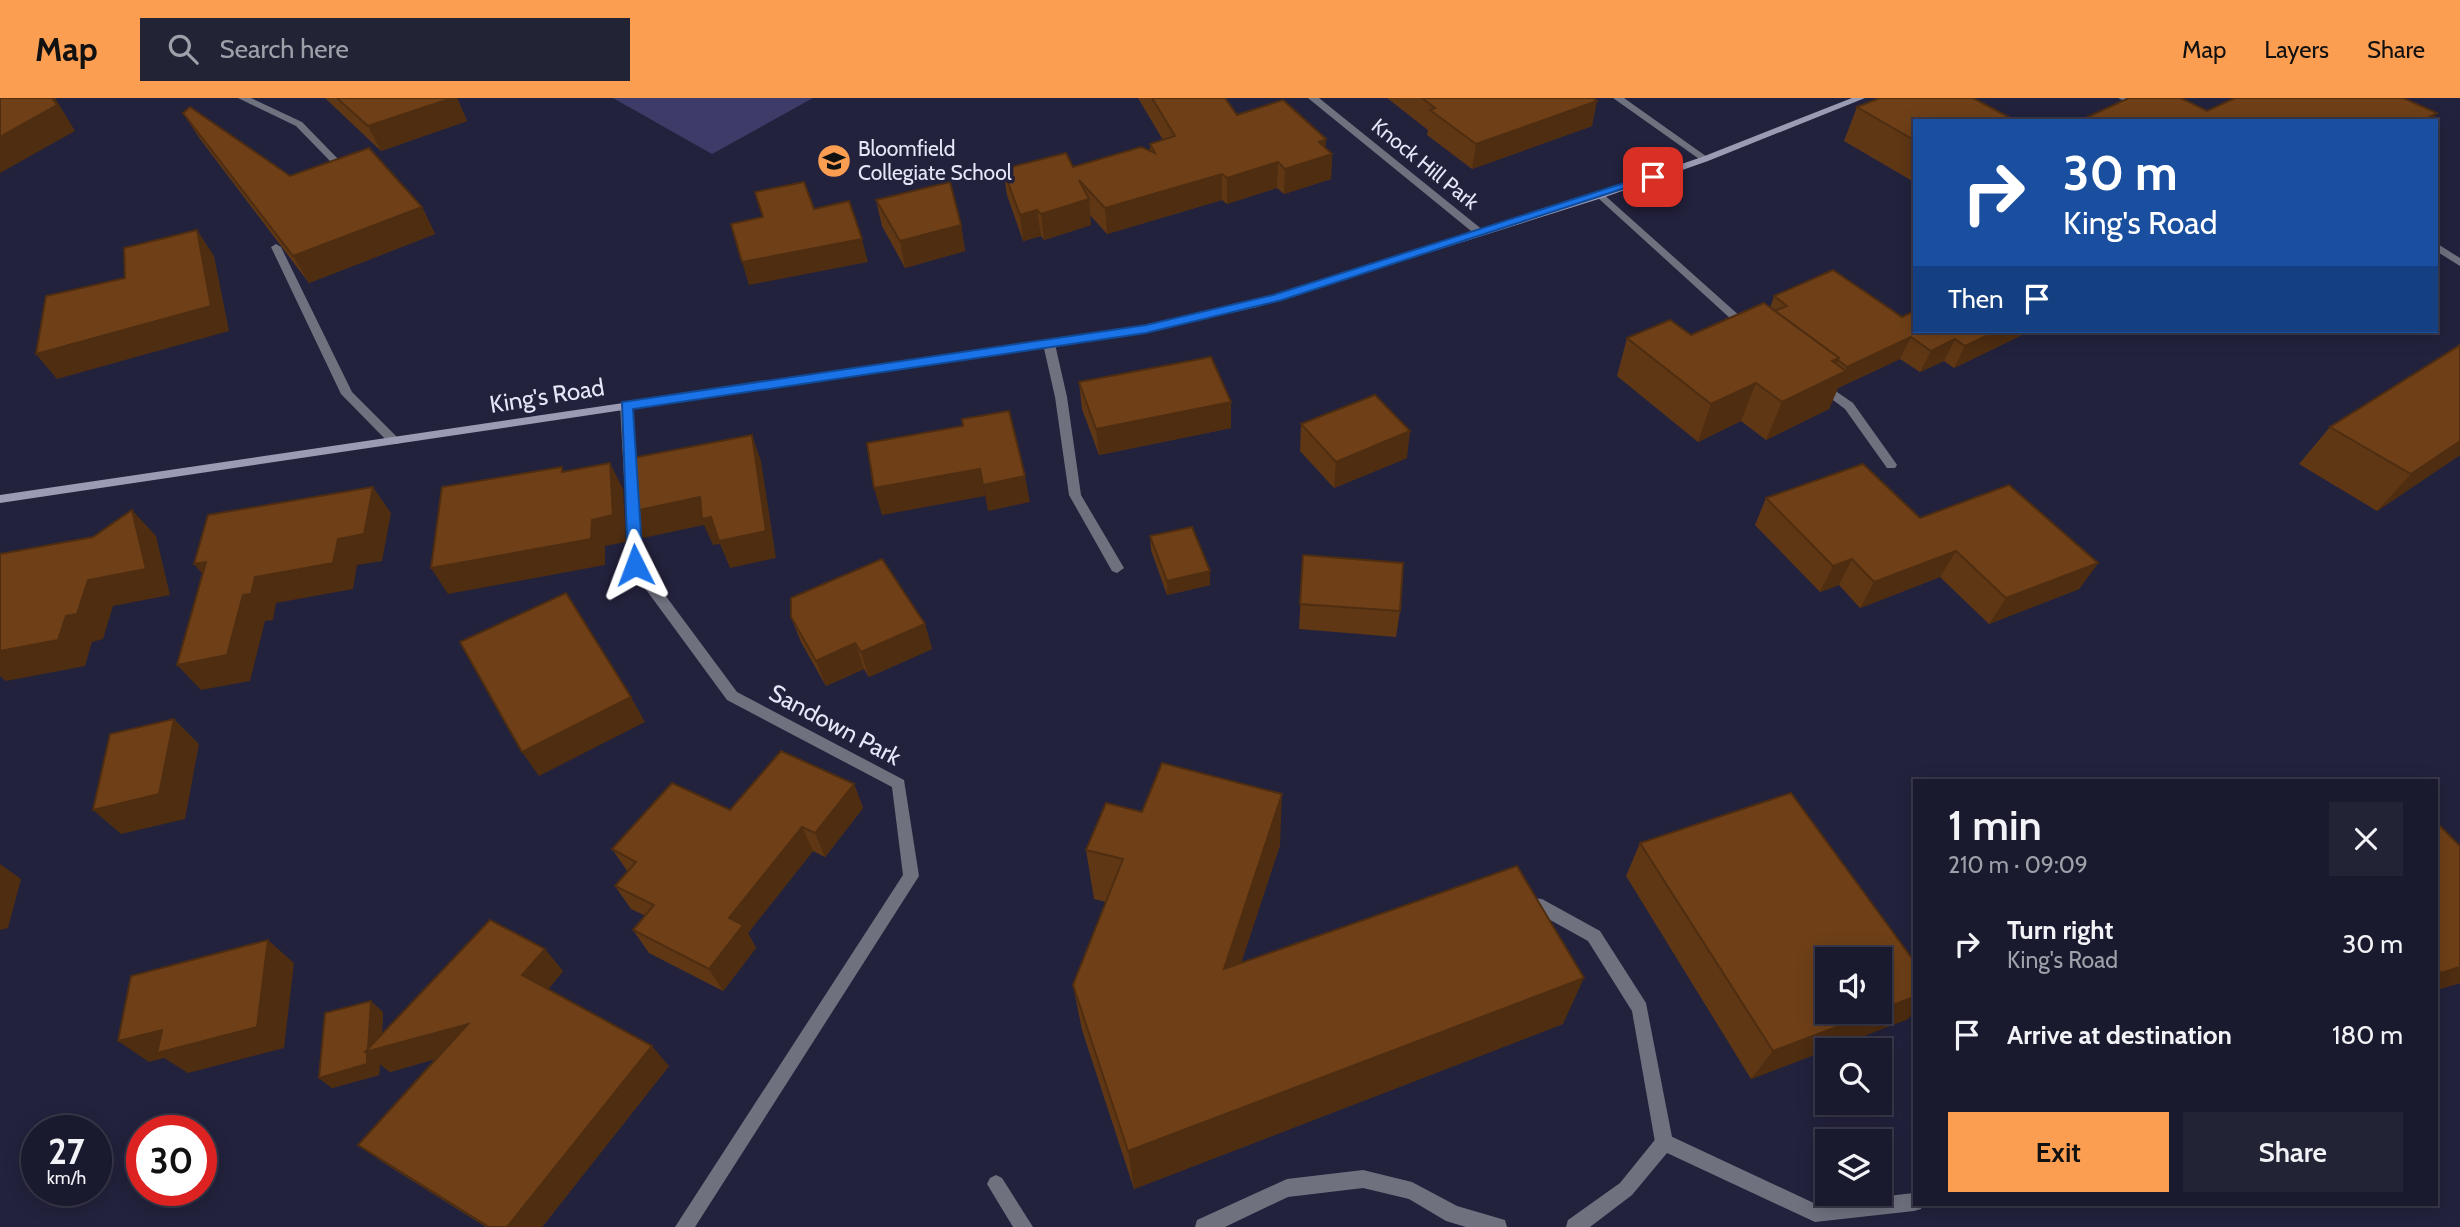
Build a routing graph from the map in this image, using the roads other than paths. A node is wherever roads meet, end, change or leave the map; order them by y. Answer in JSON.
{"nodes":[{"id":1,"x":243,"y":98,"type":"edge"},
{"id":2,"x":1313,"y":98,"type":"edge"},
{"id":3,"x":1618,"y":98,"type":"edge"},
{"id":4,"x":1860,"y":98,"type":"edge"},
{"id":5,"x":2123,"y":98,"type":"edge"},
{"id":6,"x":2170,"y":119,"type":"edge"},
{"id":7,"x":333,"y":159,"type":"edge"},
{"id":8,"x":1705,"y":159,"type":"junction"},
{"id":9,"x":1601,"y":195,"type":"junction"},
{"id":10,"x":1480,"y":233,"type":"junction"},
{"id":11,"x":276,"y":247,"type":"edge"},
{"id":12,"x":2438,"y":247,"type":"edge"},
{"id":13,"x":2460,"y":263,"type":"edge"},
{"id":14,"x":1755,"y":336,"type":"edge"},
{"id":15,"x":1049,"y":344,"type":"junction"},
{"id":16,"x":1807,"y":375,"type":"edge"},
{"id":17,"x":626,"y":405,"type":"junction"},
{"id":18,"x":394,"y":441,"type":"junction"},
{"id":19,"x":1891,"y":465,"type":"dead end"},
{"id":20,"x":0,"y":499,"type":"edge"},
{"id":21,"x":1117,"y":568,"type":"dead end"},
{"id":22,"x":1509,"y":903,"type":"edge"},
{"id":23,"x":1664,"y":1142,"type":"junction"},
{"id":24,"x":996,"y":1184,"type":"dead end"},
{"id":25,"x":1913,"y":1202,"type":"edge"},
{"id":26,"x":684,"y":1227,"type":"edge"},
{"id":27,"x":1024,"y":1227,"type":"edge"},
{"id":28,"x":1204,"y":1227,"type":"edge"},
{"id":29,"x":1498,"y":1227,"type":"edge"},
{"id":30,"x":1575,"y":1227,"type":"edge"}],
"edges":[{"from":1,"to":7,"type":"street"},
{"from":2,"to":10,"type":"street","name":"Knock Hill Park"},
{"from":3,"to":8,"type":"street"},
{"from":4,"to":8,"type":"street","name":"King's Road"},
{"from":5,"to":6,"type":"street"},
{"from":8,"to":9,"type":"street","name":"King's Road"},
{"from":9,"to":10,"type":"street","name":"King's Road"},
{"from":9,"to":14,"type":"street"},
{"from":10,"to":15,"type":"street","name":"King's Road"},
{"from":11,"to":18,"type":"street"},
{"from":12,"to":13,"type":"street"},
{"from":15,"to":17,"type":"street","name":"King's Road"},
{"from":15,"to":21,"type":"street"},
{"from":16,"to":19,"type":"street"},
{"from":17,"to":18,"type":"street","name":"King's Road"},
{"from":17,"to":26,"type":"street","name":"Sandown Park"},
{"from":18,"to":20,"type":"street","name":"King's Road"},
{"from":22,"to":23,"type":"street"},
{"from":23,"to":25,"type":"street"},
{"from":23,"to":30,"type":"street"},
{"from":24,"to":27,"type":"street"},
{"from":28,"to":29,"type":"street"}]}
